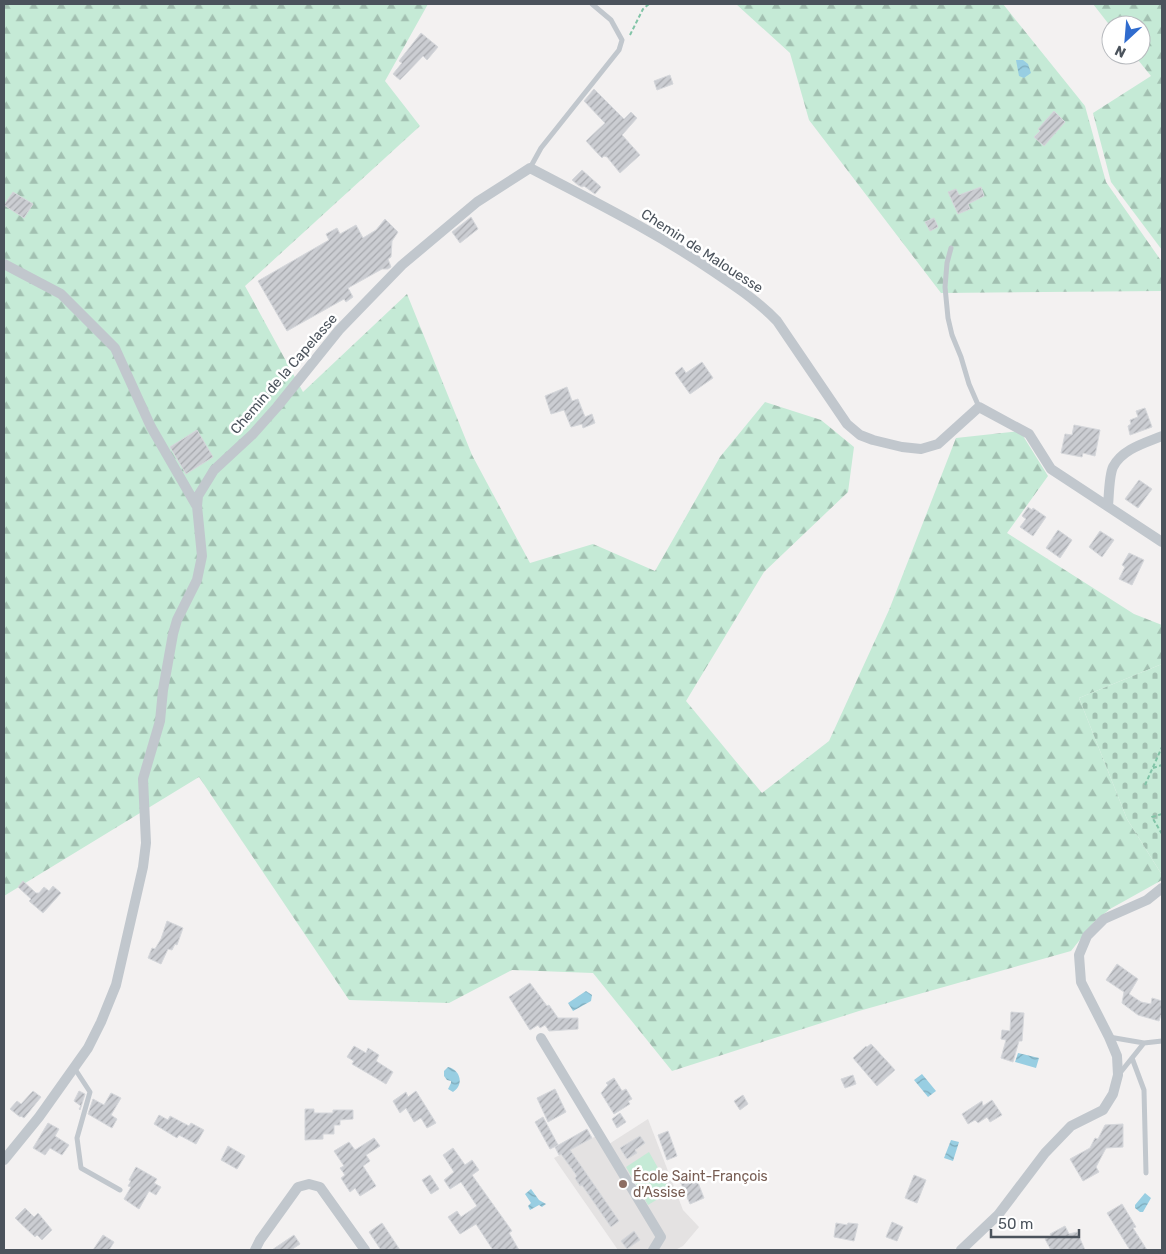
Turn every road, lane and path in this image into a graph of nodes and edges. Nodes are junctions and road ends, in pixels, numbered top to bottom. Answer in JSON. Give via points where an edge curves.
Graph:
{"nodes":[{"id":1,"x":592,"y":4,"type":"edge"},
{"id":2,"x":649,"y":4,"type":"edge"},
{"id":3,"x":619,"y":50,"type":"junction"},
{"id":4,"x":530,"y":168,"type":"junction"},
{"id":5,"x":951,"y":248,"type":"dead end"},
{"id":6,"x":4,"y":264,"type":"edge"},
{"id":7,"x":979,"y":407,"type":"junction"},
{"id":8,"x":1162,"y":436,"type":"edge"},
{"id":9,"x":197,"y":506,"type":"junction"},
{"id":10,"x":1108,"y":506,"type":"junction"},
{"id":11,"x":1162,"y":542,"type":"edge"},
{"id":12,"x":1162,"y":747,"type":"edge"},
{"id":13,"x":1162,"y":765,"type":"edge"},
{"id":14,"x":1153,"y":768,"type":"junction"},
{"id":15,"x":1145,"y":785,"type":"dead end"},
{"id":16,"x":1162,"y":814,"type":"edge"},
{"id":17,"x":1162,"y":834,"type":"edge"},
{"id":18,"x":1162,"y":888,"type":"edge"},
{"id":19,"x":1109,"y":1037,"type":"junction"},
{"id":20,"x":541,"y":1038,"type":"dead end"},
{"id":21,"x":1162,"y":1041,"type":"edge"},
{"id":22,"x":1144,"y":1043,"type":"junction"},
{"id":23,"x":1132,"y":1058,"type":"junction"},
{"id":24,"x":75,"y":1069,"type":"junction"},
{"id":25,"x":1118,"y":1075,"type":"junction"},
{"id":26,"x":4,"y":1160,"type":"edge"},
{"id":27,"x":1146,"y":1173,"type":"dead end"},
{"id":28,"x":120,"y":1190,"type":"dead end"},
{"id":29,"x":255,"y":1250,"type":"edge"},
{"id":30,"x":365,"y":1250,"type":"edge"},
{"id":31,"x":653,"y":1250,"type":"edge"},
{"id":32,"x":961,"y":1250,"type":"edge"}],
"edges":[{"from":1,"to":3,"type":"lane","via":[[610,20],[622,40]]},
{"from":2,"to":3,"type":"path"},
{"from":3,"to":4,"type":"lane","via":[[541,148]]},
{"from":4,"to":7,"type":"street","name":"Chemin de Malouesse","via":[[630,220],[692,257],[765,308],[778,321],[847,424],[860,435],[921,449],[938,444]]},
{"from":4,"to":9,"type":"street","name":"Chemin de la Capelasse","via":[[477,202],[402,265],[339,330],[253,434],[214,470],[198,496]]},
{"from":5,"to":7,"type":"lane","via":[[946,263],[948,318]]},
{"from":6,"to":9,"type":"street","via":[[61,294],[115,348],[151,427]]},
{"from":7,"to":10,"type":"street","via":[[1029,434],[1051,469]]},
{"from":8,"to":10,"type":"street","via":[[1119,457],[1112,468]]},
{"from":9,"to":24,"type":"street","name":"Chemin de la Capelasse","via":[[202,556],[197,580],[173,634],[160,721],[143,779],[144,867],[116,985],[101,1022]]},
{"from":10,"to":11,"type":"street"},
{"from":12,"to":14,"type":"path"},
{"from":13,"to":14,"type":"path"},
{"from":14,"to":15,"type":"path"},
{"from":16,"to":17,"type":"path","via":[[1152,817]]},
{"from":18,"to":19,"type":"street","via":[[1147,900],[1104,919],[1088,936],[1079,955],[1080,982]]},
{"from":19,"to":22,"type":"lane"},
{"from":19,"to":25,"type":"street","via":[[1117,1056]]},
{"from":20,"to":31,"type":"street","via":[[661,1236]]},
{"from":21,"to":22,"type":"lane"},
{"from":22,"to":23,"type":"lane"},
{"from":23,"to":25,"type":"lane"},
{"from":23,"to":27,"type":"lane","via":[[1144,1090]]},
{"from":24,"to":26,"type":"street","name":"Chemin de la Capelasse"},
{"from":24,"to":28,"type":"lane","via":[[90,1092],[77,1138],[81,1168]]},
{"from":25,"to":32,"type":"street","via":[[1113,1094],[1103,1110],[1071,1126],[1045,1153],[998,1215]]},
{"from":29,"to":30,"type":"street","via":[[298,1187],[309,1184],[320,1187]]}]}
